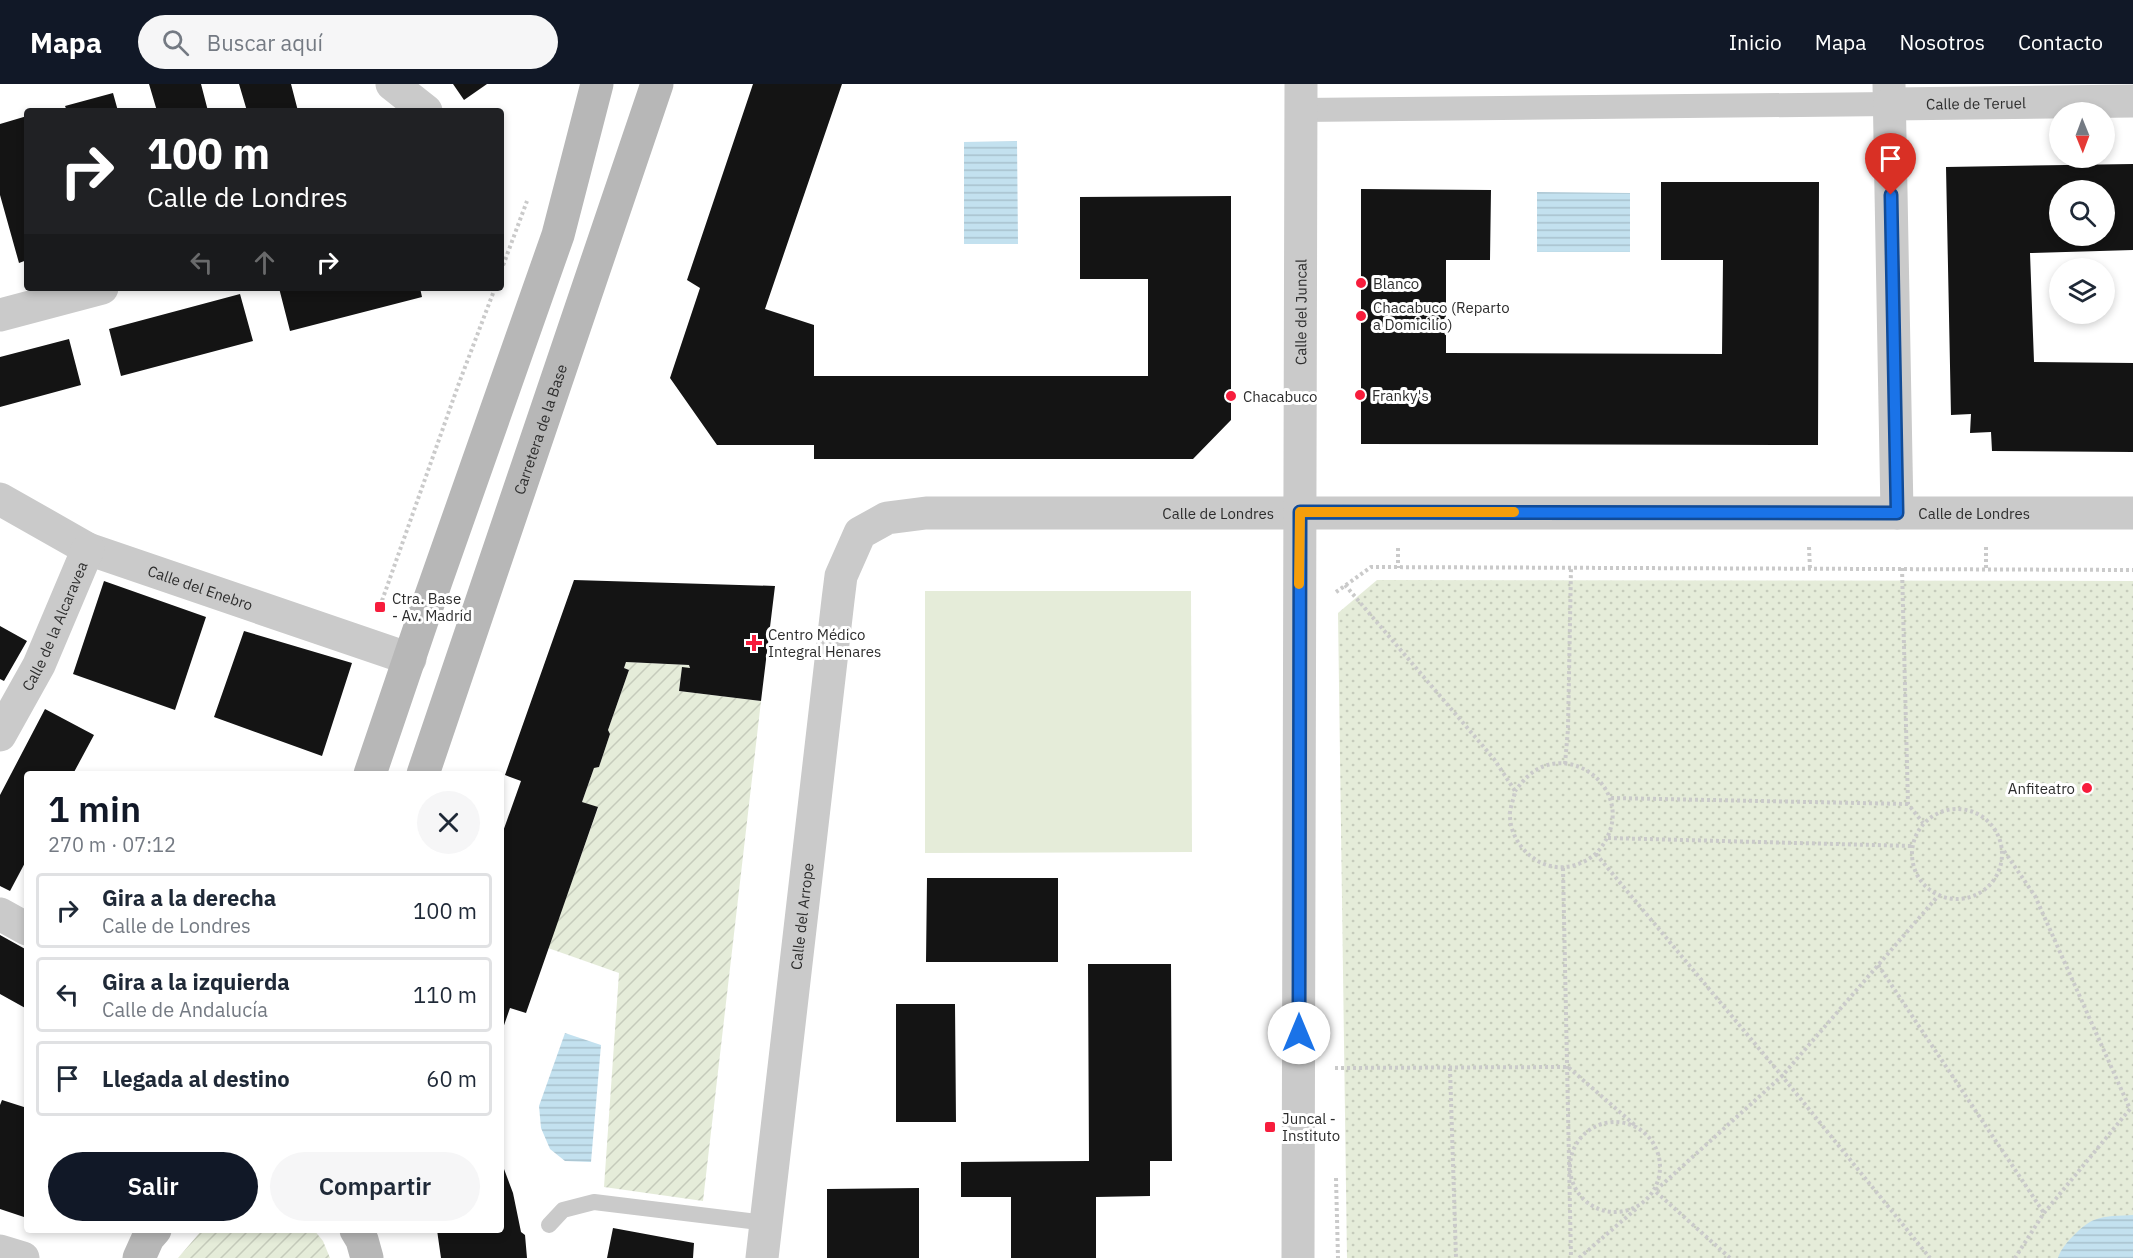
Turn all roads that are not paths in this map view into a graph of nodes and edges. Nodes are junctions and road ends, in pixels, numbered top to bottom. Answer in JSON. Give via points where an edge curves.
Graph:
{"nodes":[{"id":1,"x":392,"y":84,"type":"edge"},
{"id":2,"x":597,"y":84,"type":"edge"},
{"id":3,"x":657,"y":84,"type":"edge"},
{"id":4,"x":1889,"y":94,"type":"edge"},
{"id":5,"x":1301,"y":97,"type":"edge"},
{"id":6,"x":2133,"y":101,"type":"edge"},
{"id":7,"x":422,"y":108,"type":"edge"},
{"id":8,"x":91,"y":291,"type":"edge"},
{"id":9,"x":0,"y":315,"type":"edge"},
{"id":10,"x":0,"y":499,"type":"edge"},
{"id":11,"x":1300,"y":512,"type":"junction"},
{"id":12,"x":1897,"y":513,"type":"junction"},
{"id":13,"x":2133,"y":513,"type":"edge"},
{"id":14,"x":87,"y":549,"type":"junction"},
{"id":15,"x":841,"y":576,"type":"joint"},
{"id":16,"x":410,"y":659,"type":"junction"},
{"id":17,"x":0,"y":735,"type":"edge"},
{"id":18,"x":371,"y":771,"type":"edge"},
{"id":19,"x":424,"y":771,"type":"edge"},
{"id":20,"x":0,"y":914,"type":"edge"},
{"id":21,"x":24,"y":927,"type":"edge"},
{"id":22,"x":766,"y":1223,"type":"junction"},
{"id":23,"x":549,"y":1225,"type":"dead end"},
{"id":24,"x":152,"y":1233,"type":"edge"},
{"id":25,"x":358,"y":1233,"type":"edge"},
{"id":26,"x":0,"y":1251,"type":"edge"},
{"id":27,"x":23,"y":1258,"type":"edge"},
{"id":28,"x":139,"y":1258,"type":"edge"},
{"id":29,"x":366,"y":1258,"type":"edge"},
{"id":30,"x":762,"y":1258,"type":"edge"},
{"id":31,"x":1298,"y":1258,"type":"edge"}],
"edges":[{"from":1,"to":7,"type":"street"},
{"from":2,"to":16,"type":"main road","via":[[558,235]]},
{"from":3,"to":19,"type":"main road","name":"Carretera de la Base"},
{"from":4,"to":5,"type":"street"},
{"from":4,"to":6,"type":"street","name":"Calle de Teruel"},
{"from":4,"to":12,"type":"street"},
{"from":5,"to":11,"type":"street","name":"Calle del Juncal"},
{"from":8,"to":9,"type":"street"},
{"from":10,"to":14,"type":"street","name":"Calle del Enebro"},
{"from":11,"to":12,"type":"street","name":"Calle de Londres"},
{"from":11,"to":15,"type":"street","name":"Calle de Londres","via":[[907,515],[887,518],[860,533]]},
{"from":11,"to":31,"type":"street","name":"Calle del Juncal"},
{"from":12,"to":13,"type":"street","name":"Calle de Londres"},
{"from":14,"to":16,"type":"street","name":"Calle del Enebro"},
{"from":14,"to":17,"type":"street","name":"Calle de la Alcaravea","via":[[39,665]]},
{"from":15,"to":22,"type":"street","name":"Calle del Arrope"},
{"from":16,"to":18,"type":"main road"},
{"from":20,"to":21,"type":"street"},
{"from":22,"to":23,"type":"lane","via":[[594,1202],[563,1210]]},
{"from":22,"to":30,"type":"street","name":"Calle del Arrope"},
{"from":24,"to":28,"type":"main road"},
{"from":25,"to":29,"type":"main road"},
{"from":26,"to":27,"type":"street"}]}
